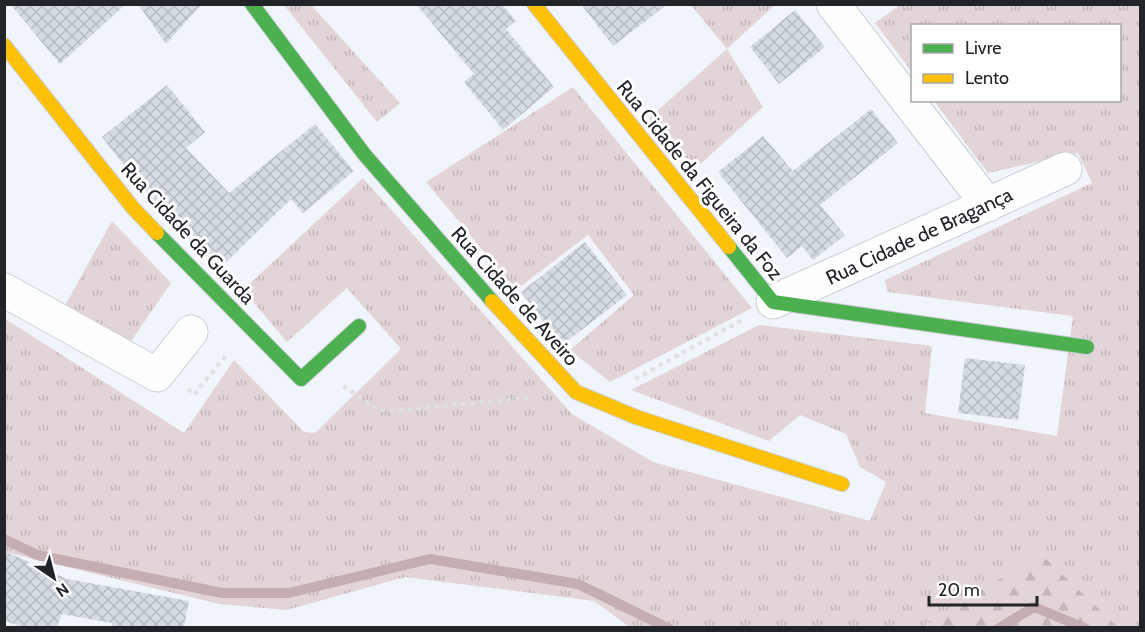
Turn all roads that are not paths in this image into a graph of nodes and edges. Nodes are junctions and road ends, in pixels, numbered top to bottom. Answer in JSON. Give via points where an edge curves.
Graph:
{"nodes":[{"id":1,"x":252,"y":4,"type":"edge"},
{"id":2,"x":534,"y":4,"type":"edge"},
{"id":3,"x":833,"y":4,"type":"edge"},
{"id":4,"x":4,"y":45,"type":"edge"},
{"id":5,"x":1065,"y":169,"type":"dead end"},
{"id":6,"x":988,"y":205,"type":"junction"},
{"id":7,"x":4,"y":290,"type":"edge"},
{"id":8,"x":773,"y":302,"type":"junction"},
{"id":9,"x":359,"y":326,"type":"dead end"},
{"id":10,"x":191,"y":332,"type":"dead end"},
{"id":11,"x":1087,"y":347,"type":"dead end"},
{"id":12,"x":842,"y":484,"type":"dead end"}],
"edges":[{"from":1,"to":12,"type":"street","name":"Rua Cidade de Aveiro","via":[[364,154],[576,392],[636,417]]},
{"from":2,"to":8,"type":"street","name":"Rua Cidade da Figueira da Foz"},
{"from":3,"to":6,"type":"street"},
{"from":4,"to":9,"type":"street","name":"Rua Cidade da Guarda","via":[[133,208],[301,379]]},
{"from":5,"to":6,"type":"street","name":"Rua Cidade de Bragança"},
{"from":6,"to":8,"type":"street","name":"Rua Cidade de Bragança"},
{"from":7,"to":10,"type":"street","via":[[156,375]]},
{"from":8,"to":11,"type":"street","name":"Rua Cidade da Figueira da Foz"}]}
